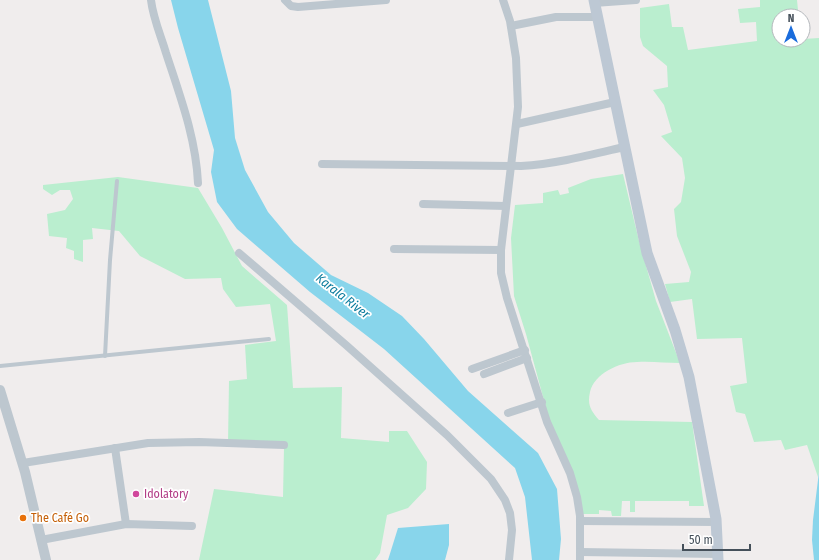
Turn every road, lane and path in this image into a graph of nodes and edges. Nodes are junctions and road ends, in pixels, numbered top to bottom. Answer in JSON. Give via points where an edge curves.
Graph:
{"nodes":[{"id":1,"x":151,"y":0,"type":"edge"},
{"id":2,"x":285,"y":0,"type":"edge"},
{"id":3,"x":386,"y":0,"type":"edge"},
{"id":4,"x":503,"y":0,"type":"edge"},
{"id":5,"x":636,"y":0,"type":"edge"},
{"id":6,"x":594,"y":1,"type":"edge"},
{"id":7,"x":597,"y":18,"type":"junction"},
{"id":8,"x":511,"y":26,"type":"junction"},
{"id":9,"x":615,"y":102,"type":"junction"},
{"id":10,"x":517,"y":124,"type":"junction"},
{"id":11,"x":624,"y":147,"type":"junction"},
{"id":12,"x":322,"y":164,"type":"dead end"},
{"id":13,"x":511,"y":166,"type":"junction"},
{"id":14,"x":117,"y":181,"type":"dead end"},
{"id":15,"x":198,"y":183,"type":"dead end"},
{"id":16,"x":423,"y":204,"type":"dead end"},
{"id":17,"x":506,"y":206,"type":"junction"},
{"id":18,"x":394,"y":250,"type":"dead end"},
{"id":19,"x":501,"y":250,"type":"junction"},
{"id":20,"x":239,"y":253,"type":"dead end"},
{"id":21,"x":269,"y":339,"type":"dead end"},
{"id":22,"x":526,"y":354,"type":"junction"},
{"id":23,"x":105,"y":356,"type":"junction"},
{"id":24,"x":0,"y":366,"type":"edge"},
{"id":25,"x":472,"y":369,"type":"dead end"},
{"id":26,"x":484,"y":374,"type":"dead end"},
{"id":27,"x":0,"y":390,"type":"edge"},
{"id":28,"x":542,"y":402,"type":"junction"},
{"id":29,"x":508,"y":413,"type":"dead end"},
{"id":30,"x":284,"y":445,"type":"dead end"},
{"id":31,"x":115,"y":448,"type":"junction"},
{"id":32,"x":23,"y":463,"type":"junction"},
{"id":33,"x":580,"y":521,"type":"junction"},
{"id":34,"x":716,"y":522,"type":"junction"},
{"id":35,"x":126,"y":524,"type":"junction"},
{"id":36,"x":192,"y":526,"type":"dead end"},
{"id":37,"x":41,"y":540,"type":"junction"},
{"id":38,"x":580,"y":556,"type":"edge"},
{"id":39,"x":718,"y":557,"type":"edge"},
{"id":40,"x":46,"y":560,"type":"edge"},
{"id":41,"x":509,"y":560,"type":"edge"}],
"edges":[{"from":1,"to":15,"type":"street","via":[[188,117],[195,149]]},
{"from":2,"to":3,"type":"street","via":[[291,6],[298,7]]},
{"from":4,"to":8,"type":"street"},
{"from":5,"to":6,"type":"street"},
{"from":6,"to":7,"type":"main road"},
{"from":7,"to":8,"type":"street","via":[[556,17]]},
{"from":7,"to":9,"type":"main road"},
{"from":8,"to":10,"type":"street","via":[[516,58]]},
{"from":9,"to":10,"type":"street"},
{"from":9,"to":11,"type":"main road"},
{"from":10,"to":13,"type":"street"},
{"from":11,"to":13,"type":"street","via":[[538,165]]},
{"from":11,"to":34,"type":"main road","via":[[647,253],[689,377]]},
{"from":12,"to":13,"type":"street"},
{"from":13,"to":17,"type":"street"},
{"from":14,"to":23,"type":"lane"},
{"from":16,"to":17,"type":"street"},
{"from":17,"to":19,"type":"street"},
{"from":18,"to":19,"type":"street"},
{"from":19,"to":22,"type":"street","via":[[503,284]]},
{"from":20,"to":41,"type":"street","via":[[346,345],[491,479],[510,513],[512,530]]},
{"from":21,"to":23,"type":"lane"},
{"from":22,"to":25,"type":"street"},
{"from":22,"to":26,"type":"street"},
{"from":22,"to":28,"type":"street"},
{"from":23,"to":24,"type":"lane"},
{"from":27,"to":32,"type":"street"},
{"from":28,"to":29,"type":"street"},
{"from":28,"to":33,"type":"street","via":[[547,422],[570,472]]},
{"from":30,"to":31,"type":"street","via":[[178,442]]},
{"from":31,"to":32,"type":"street"},
{"from":31,"to":35,"type":"street"},
{"from":32,"to":37,"type":"street"},
{"from":33,"to":34,"type":"street"},
{"from":33,"to":38,"type":"street"},
{"from":34,"to":39,"type":"main road"},
{"from":35,"to":36,"type":"street"},
{"from":35,"to":37,"type":"street"},
{"from":37,"to":40,"type":"street"},
{"from":38,"to":39,"type":"street"}]}
